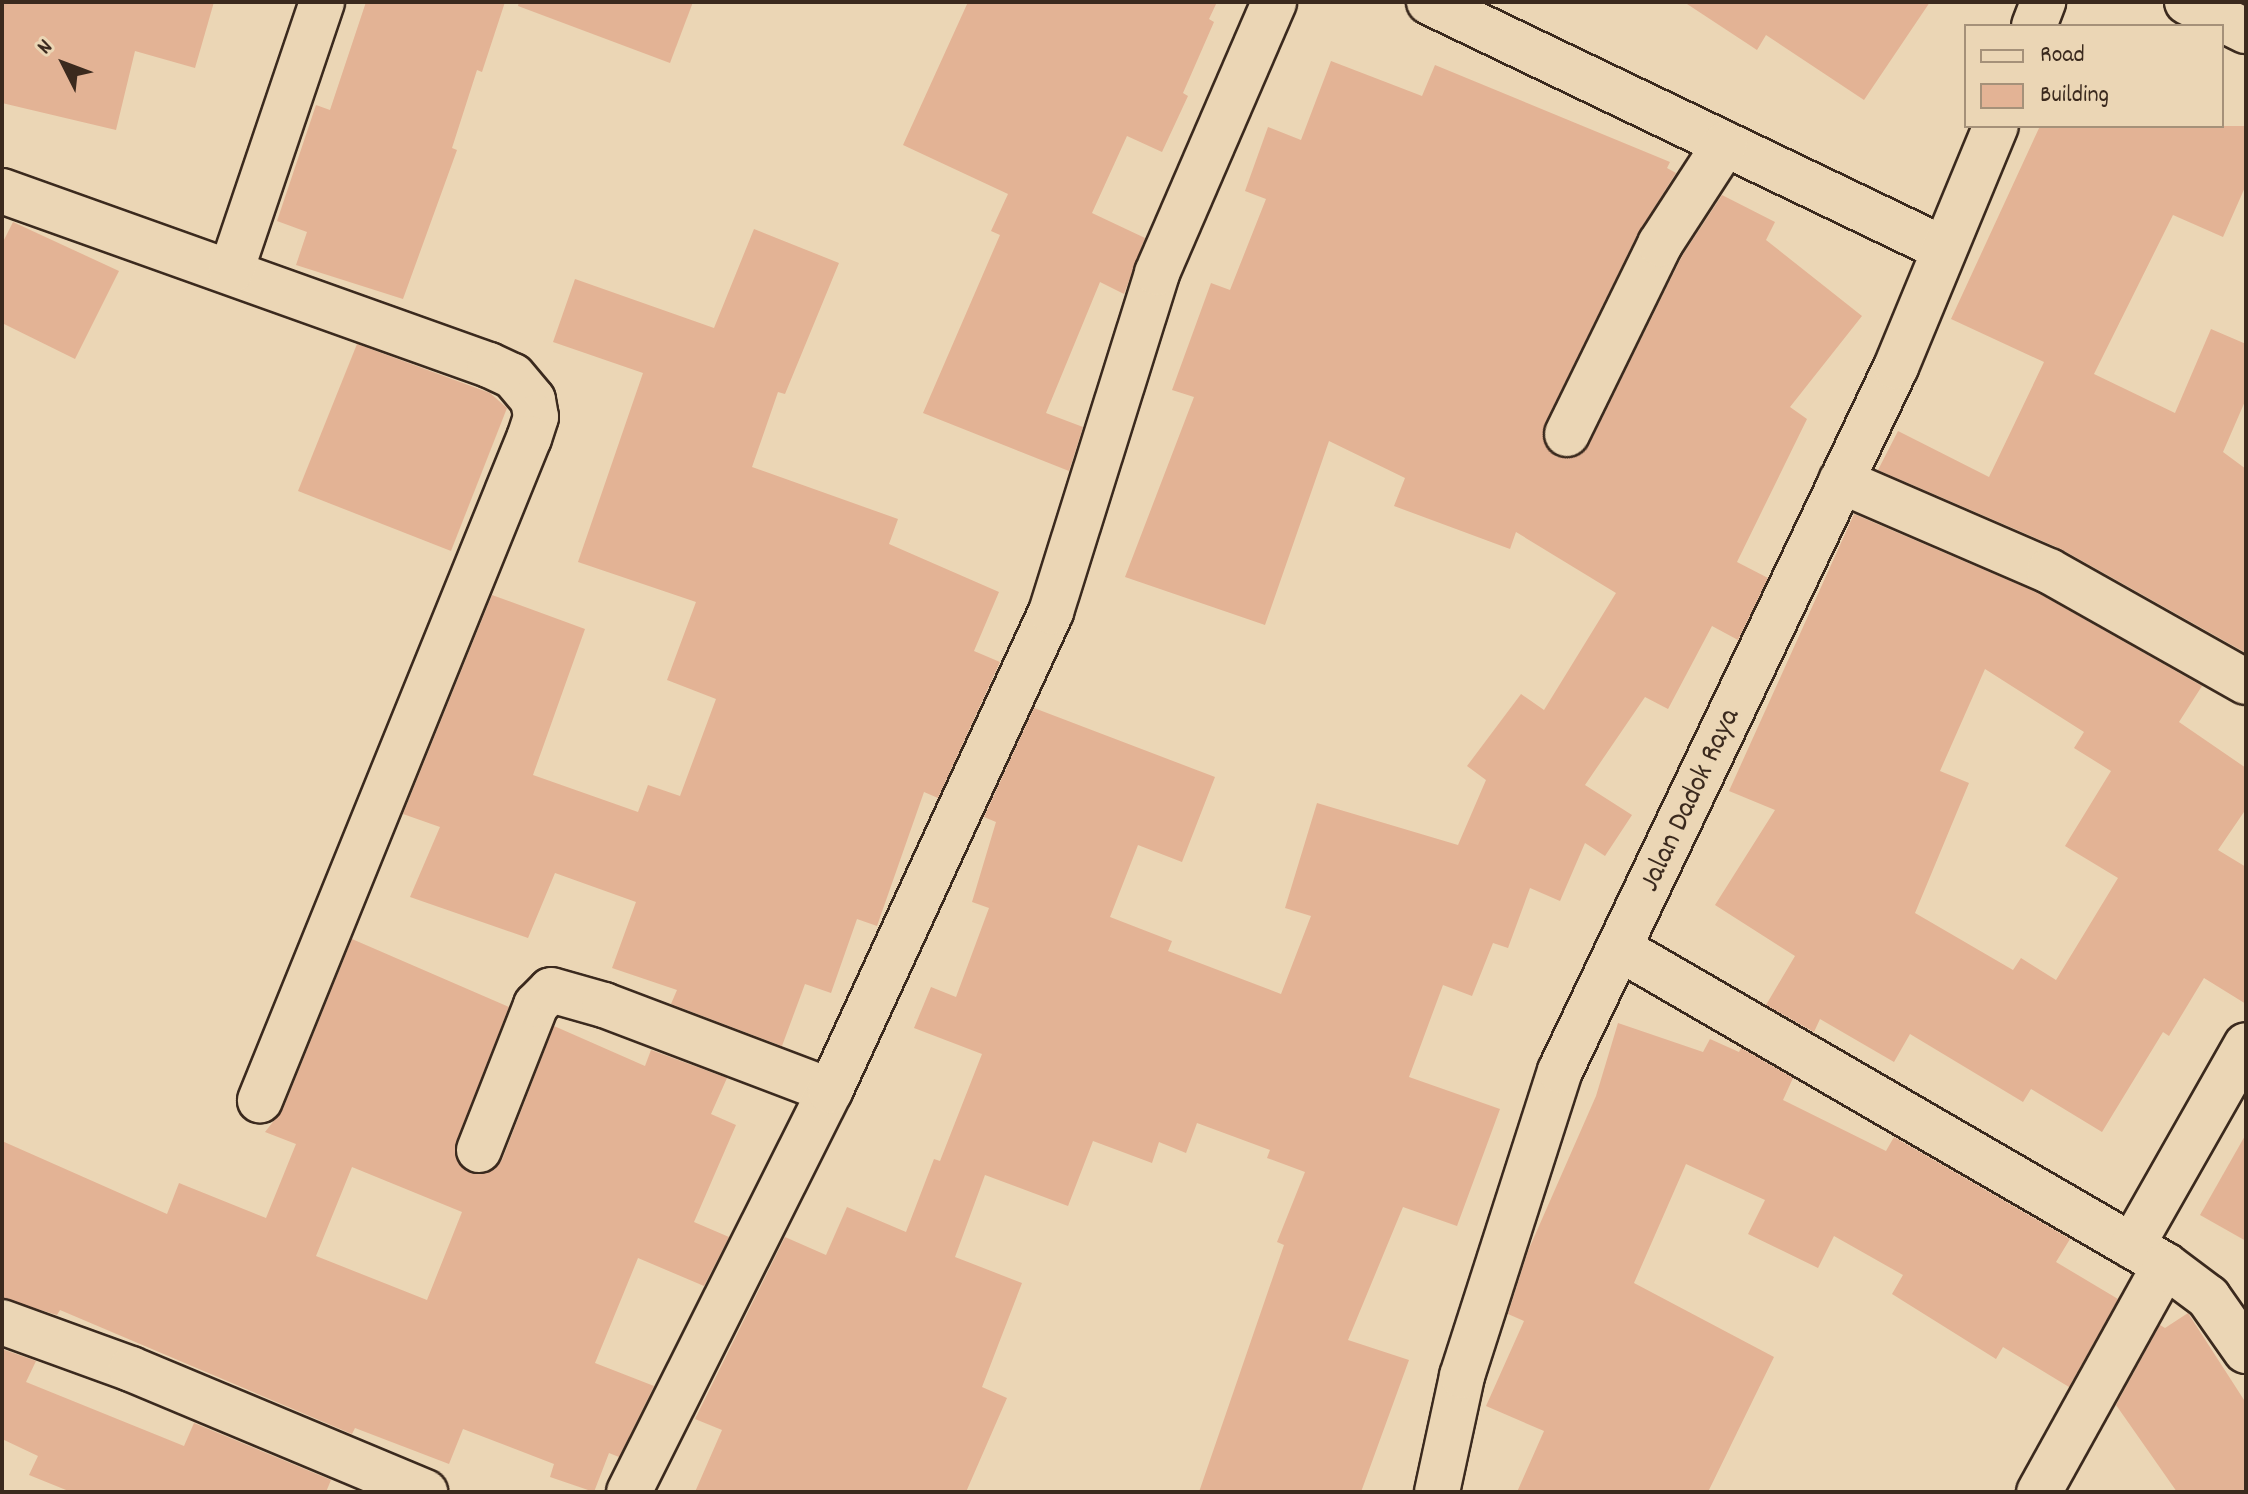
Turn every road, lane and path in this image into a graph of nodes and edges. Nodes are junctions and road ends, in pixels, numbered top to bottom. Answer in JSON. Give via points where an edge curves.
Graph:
{"nodes":[{"id":1,"x":322,"y":2,"type":"edge"},
{"id":2,"x":1274,"y":2,"type":"edge"},
{"id":3,"x":1429,"y":2,"type":"edge"},
{"id":4,"x":2043,"y":2,"type":"edge"},
{"id":5,"x":2187,"y":2,"type":"edge"},
{"id":6,"x":2035,"y":24,"type":"edge"},
{"id":7,"x":2246,"y":31,"type":"edge"},
{"id":8,"x":1995,"y":128,"type":"edge"},
{"id":9,"x":1725,"y":144,"type":"junction"},
{"id":10,"x":2,"y":191,"type":"edge"},
{"id":11,"x":1944,"y":249,"type":"junction"},
{"id":12,"x":231,"y":271,"type":"junction"},
{"id":13,"x":1567,"y":434,"type":"dead end"},
{"id":14,"x":1841,"y":481,"type":"junction"},
{"id":15,"x":2246,"y":682,"type":"edge"},
{"id":16,"x":1622,"y":950,"type":"junction"},
{"id":17,"x":2246,"y":1045,"type":"edge"},
{"id":18,"x":830,"y":1091,"type":"junction"},
{"id":19,"x":260,"y":1100,"type":"dead end"},
{"id":20,"x":479,"y":1150,"type":"dead end"},
{"id":21,"x":2149,"y":1256,"type":"junction"},
{"id":22,"x":2,"y":1322,"type":"edge"},
{"id":23,"x":2246,"y":1351,"type":"edge"},
{"id":24,"x":425,"y":1492,"type":"edge"},
{"id":25,"x":629,"y":1492,"type":"edge"},
{"id":26,"x":1437,"y":1492,"type":"edge"},
{"id":27,"x":2039,"y":1492,"type":"edge"}],
"edges":[{"from":1,"to":12,"type":"street"},
{"from":2,"to":18,"type":"street","via":[[1157,273],[1051,612]]},
{"from":3,"to":9,"type":"street"},
{"from":4,"to":6,"type":"street"},
{"from":5,"to":7,"type":"street"},
{"from":8,"to":11,"type":"street","name":"Jalan Dadok Raya"},
{"from":9,"to":11,"type":"street"},
{"from":9,"to":13,"type":"street","via":[[1660,244]]},
{"from":10,"to":12,"type":"street"},
{"from":11,"to":14,"type":"street","name":"Jalan Dadok Raya","via":[[1896,367]]},
{"from":12,"to":19,"type":"street","via":[[513,376],[533,400],[536,417]]},
{"from":14,"to":15,"type":"street","via":[[2049,571]]},
{"from":14,"to":16,"type":"street","name":"Jalan Dadok Raya"},
{"from":16,"to":21,"type":"street"},
{"from":16,"to":26,"type":"street","name":"Jalan Dadok Raya","via":[[1577,1030],[1515,1197],[1462,1376]]},
{"from":17,"to":21,"type":"street"},
{"from":18,"to":20,"type":"street","via":[[551,990],[536,1005]]},
{"from":18,"to":25,"type":"street"},
{"from":21,"to":23,"type":"street","via":[[2208,1297]]},
{"from":21,"to":27,"type":"street"},
{"from":22,"to":24,"type":"street","via":[[131,1369]]}]}
